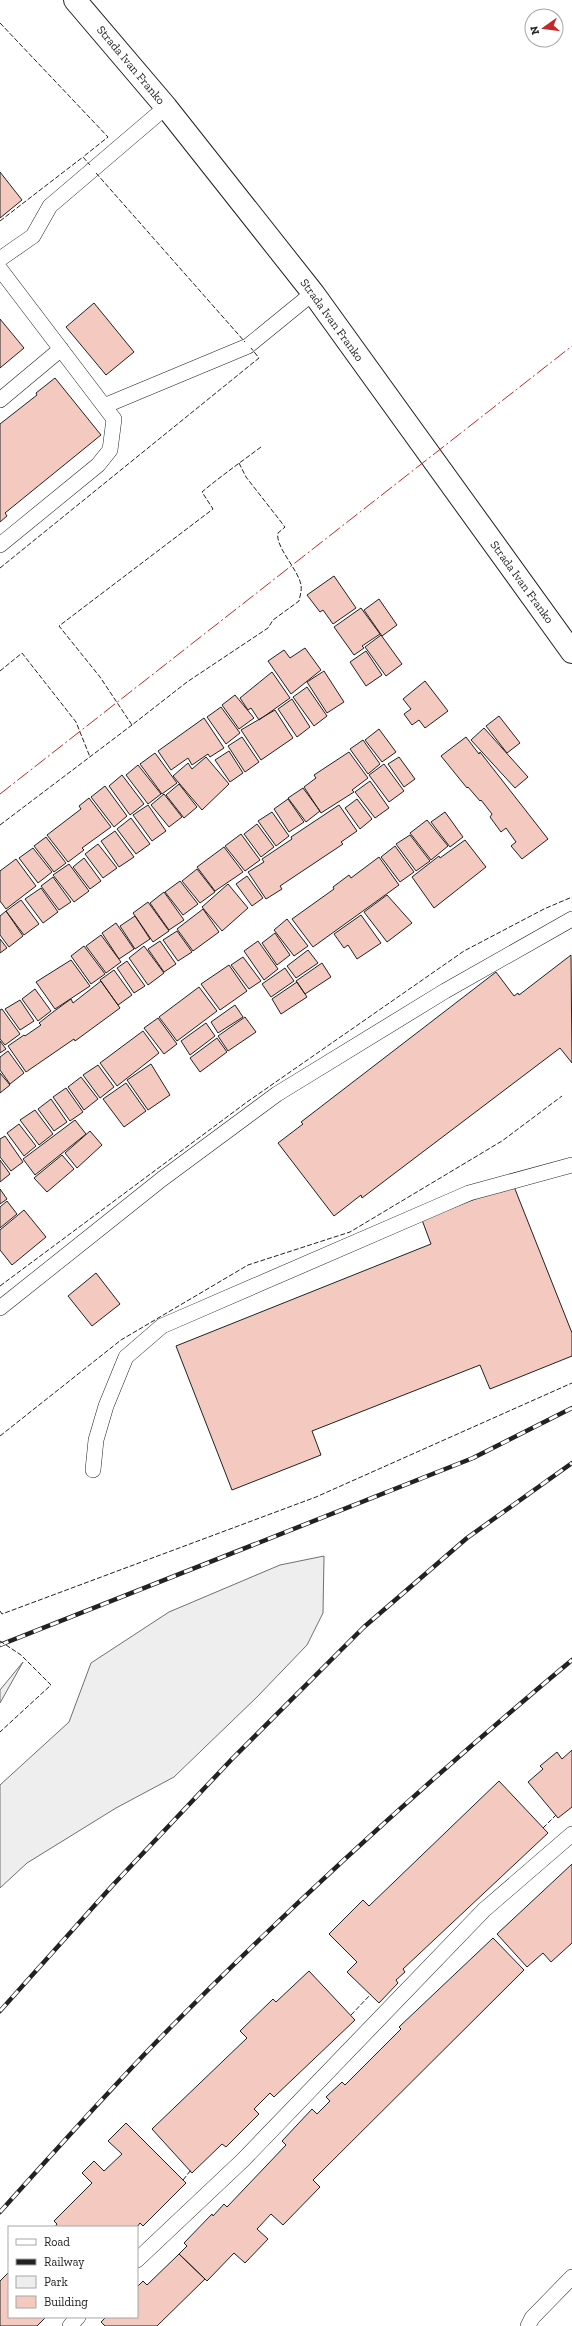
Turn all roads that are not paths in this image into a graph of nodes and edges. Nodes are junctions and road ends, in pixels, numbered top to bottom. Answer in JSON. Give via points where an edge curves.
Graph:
{"nodes":[{"id":1,"x":75,"y":0,"type":"edge"},
{"id":2,"x":166,"y":107,"type":"junction"},
{"id":3,"x":0,"y":259,"type":"edge"},
{"id":4,"x":0,"y":269,"type":"edge"},
{"id":5,"x":313,"y":293,"type":"junction"},
{"id":6,"x":61,"y":349,"type":"junction"},
{"id":7,"x":0,"y":400,"type":"edge"},
{"id":8,"x":104,"y":406,"type":"junction"},
{"id":9,"x":0,"y":545,"type":"edge"},
{"id":10,"x":572,"y":652,"type":"edge"},
{"id":11,"x":572,"y":919,"type":"edge"},
{"id":12,"x":572,"y":1165,"type":"edge"},
{"id":13,"x":0,"y":1308,"type":"edge"},
{"id":14,"x":94,"y":1470,"type":"dead end"},
{"id":15,"x":572,"y":1834,"type":"edge"},
{"id":16,"x":138,"y":2259,"type":"edge"},
{"id":17,"x":572,"y":2277,"type":"edge"},
{"id":18,"x":77,"y":2318,"type":"edge"},
{"id":19,"x":70,"y":2326,"type":"edge"},
{"id":20,"x":528,"y":2326,"type":"edge"}],
"edges":[{"from":1,"to":2,"type":"main road","name":"Strada Ivan Franko"},
{"from":2,"to":3,"type":"lane","via":[[50,206],[33,236]]},
{"from":2,"to":5,"type":"main road","name":"Strada Ivan Franko"},
{"from":4,"to":6,"type":"lane"},
{"from":5,"to":8,"type":"lane","via":[[248,346]]},
{"from":5,"to":10,"type":"main road","name":"Strada Ivan Franko"},
{"from":6,"to":7,"type":"lane"},
{"from":6,"to":8,"type":"lane"},
{"from":8,"to":9,"type":"lane","via":[[114,419],[110,450],[98,465]]},
{"from":11,"to":13,"type":"lane","via":[[445,991],[278,1094],[162,1179]]},
{"from":12,"to":14,"type":"lane","via":[[469,1193],[162,1326],[126,1357],[106,1406],[96,1440]]},
{"from":15,"to":16,"type":"lane","via":[[484,1910],[243,2160]]},
{"from":17,"to":20,"type":"lane","via":[[532,2318]]},
{"from":18,"to":19,"type":"lane"}]}
